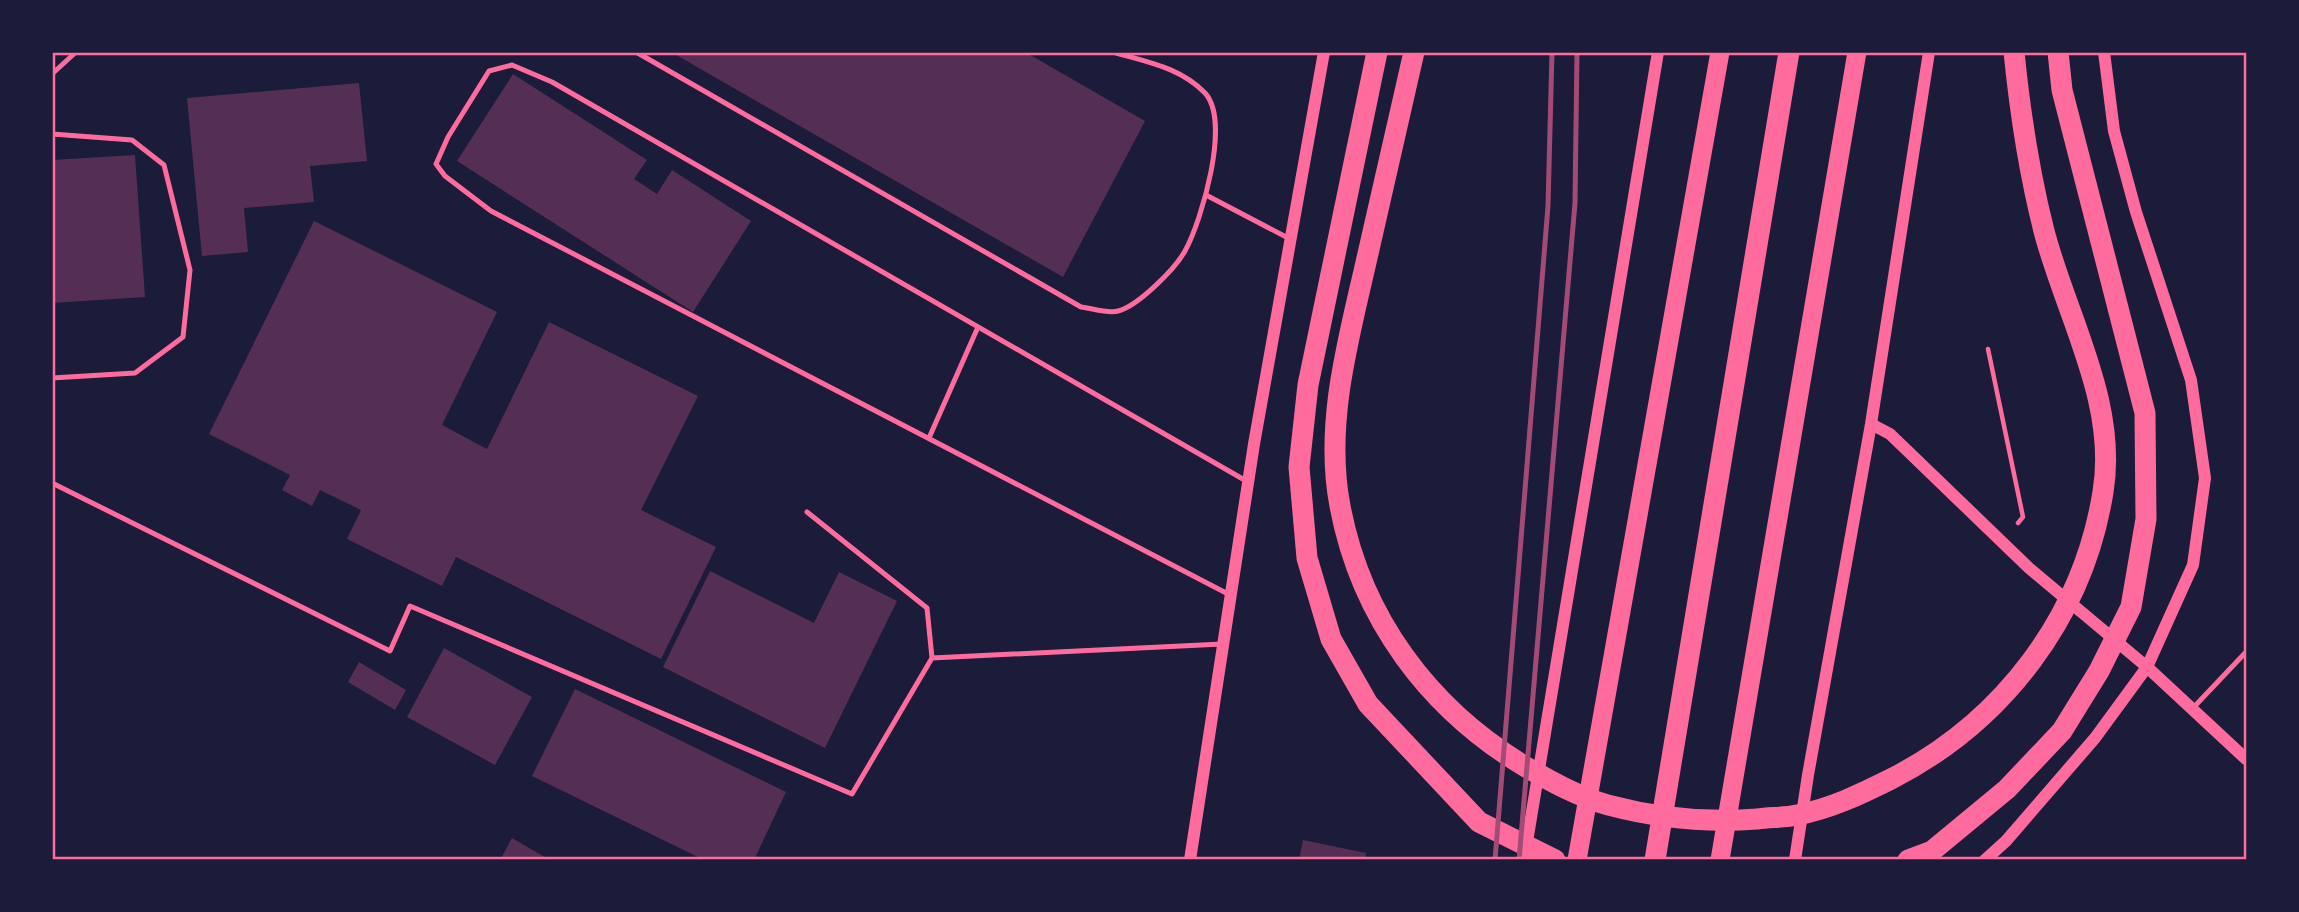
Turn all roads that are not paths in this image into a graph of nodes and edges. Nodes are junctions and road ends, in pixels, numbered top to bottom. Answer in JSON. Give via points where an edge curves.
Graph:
{"nodes":[{"id":1,"x":75,"y":52,"type":"edge"},
{"id":2,"x":636,"y":52,"type":"edge"},
{"id":3,"x":1113,"y":52,"type":"edge"},
{"id":4,"x":1324,"y":52,"type":"edge"},
{"id":5,"x":1377,"y":52,"type":"edge"},
{"id":6,"x":1414,"y":52,"type":"edge"},
{"id":7,"x":1658,"y":52,"type":"edge"},
{"id":8,"x":1720,"y":52,"type":"edge"},
{"id":9,"x":1789,"y":52,"type":"edge"},
{"id":10,"x":1857,"y":52,"type":"edge"},
{"id":11,"x":1929,"y":52,"type":"edge"},
{"id":12,"x":2014,"y":52,"type":"edge"},
{"id":13,"x":2059,"y":52,"type":"edge"},
{"id":14,"x":2104,"y":52,"type":"edge"},
{"id":15,"x":52,"y":74,"type":"edge"},
{"id":16,"x":52,"y":134,"type":"edge"},
{"id":17,"x":1206,"y":195,"type":"junction"},
{"id":18,"x":1290,"y":239,"type":"junction"},
{"id":19,"x":978,"y":327,"type":"junction"},
{"id":20,"x":52,"y":378,"type":"edge"},
{"id":21,"x":1871,"y":424,"type":"junction"},
{"id":22,"x":929,"y":438,"type":"junction"},
{"id":23,"x":1248,"y":482,"type":"junction"},
{"id":24,"x":52,"y":484,"type":"edge"},
{"id":25,"x":807,"y":512,"type":"dead end"},
{"id":26,"x":1230,"y":595,"type":"junction"},
{"id":27,"x":1223,"y":644,"type":"junction"},
{"id":28,"x":2246,"y":652,"type":"edge"},
{"id":29,"x":932,"y":658,"type":"junction"},
{"id":30,"x":2147,"y":667,"type":"junction"},
{"id":31,"x":2192,"y":710,"type":"junction"},
{"id":32,"x":2246,"y":760,"type":"edge"},
{"id":33,"x":1190,"y":859,"type":"edge"},
{"id":34,"x":1524,"y":859,"type":"edge"},
{"id":35,"x":1555,"y":859,"type":"edge"},
{"id":36,"x":1577,"y":859,"type":"edge"},
{"id":37,"x":1655,"y":859,"type":"edge"},
{"id":38,"x":1720,"y":859,"type":"edge"},
{"id":39,"x":1795,"y":859,"type":"edge"},
{"id":40,"x":1908,"y":859,"type":"edge"},
{"id":41,"x":1986,"y":859,"type":"edge"}],
"edges":[{"from":1,"to":15,"type":"lane"},
{"from":2,"to":17,"type":"lane","via":[[1081,307],[1117,312],[1140,299],[1184,253]]},
{"from":3,"to":17,"type":"lane","via":[[1175,70],[1206,94],[1216,120]]},
{"from":4,"to":18,"type":"street"},
{"from":5,"to":35,"type":"highway","via":[[1308,385],[1300,467],[1307,558],[1331,639],[1368,704],[1479,822]]},
{"from":6,"to":12,"type":"highway","via":[[1349,336],[1337,410],[1335,461],[1350,548],[1369,601],[1419,677],[1486,742],[1556,785],[1604,804],[1681,820],[1797,815],[1853,798],[1912,768],[1970,729],[2004,695],[2042,648],[2072,594],[2092,545],[2103,498],[2106,440],[2095,381],[2044,231],[2020,112]]},
{"from":7,"to":34,"type":"street"},
{"from":8,"to":36,"type":"highway"},
{"from":9,"to":37,"type":"highway"},
{"from":10,"to":38,"type":"highway"},
{"from":11,"to":21,"type":"street"},
{"from":13,"to":40,"type":"highway","via":[[2062,90],[2145,413],[2146,519],[2131,607],[2062,731],[2007,789],[1931,851]]},
{"from":14,"to":30,"type":"street","via":[[2113,131],[2191,380],[2206,478],[2193,565]]},
{"from":16,"to":20,"type":"lane","via":[[132,140],[164,165],[190,270],[183,337],[135,373]]},
{"from":17,"to":18,"type":"lane"},
{"from":18,"to":23,"type":"street"},
{"from":19,"to":22,"type":"lane"},
{"from":19,"to":22,"type":"lane","via":[[564,89],[512,65],[489,71],[436,164],[491,211]]},
{"from":19,"to":23,"type":"lane"},
{"from":21,"to":30,"type":"street","via":[[1890,434],[2029,568]]},
{"from":21,"to":39,"type":"street"},
{"from":22,"to":26,"type":"lane"},
{"from":23,"to":26,"type":"street"},
{"from":24,"to":29,"type":"lane","via":[[390,651],[410,606],[852,794]]},
{"from":25,"to":29,"type":"lane","via":[[927,608]]},
{"from":26,"to":27,"type":"street"},
{"from":27,"to":29,"type":"lane"},
{"from":27,"to":33,"type":"street"},
{"from":28,"to":31,"type":"lane"},
{"from":30,"to":31,"type":"street"},
{"from":30,"to":41,"type":"street","via":[[2095,738]]},
{"from":31,"to":32,"type":"street"}]}
